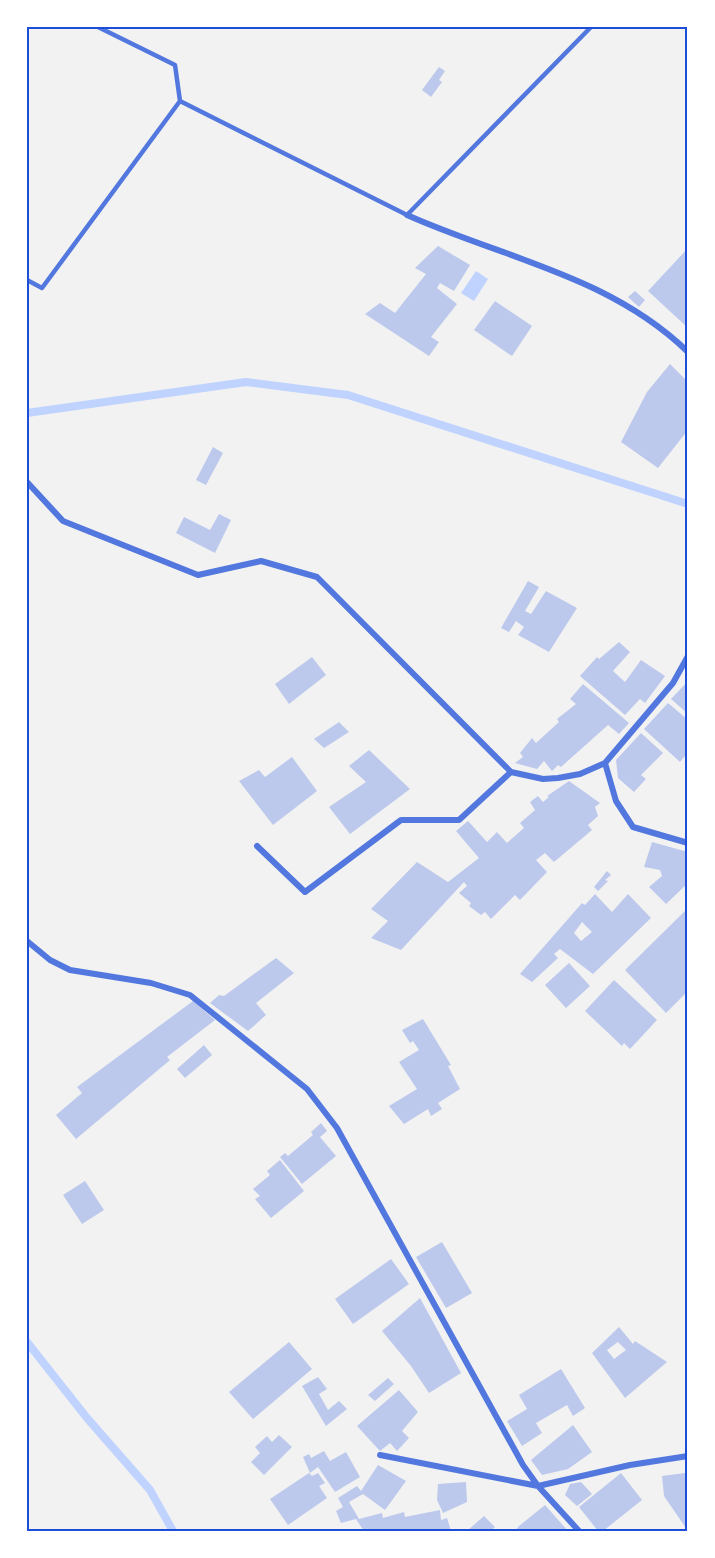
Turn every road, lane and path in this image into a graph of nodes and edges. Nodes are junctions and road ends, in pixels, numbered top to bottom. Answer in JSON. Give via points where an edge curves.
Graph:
{"nodes":[{"id":1,"x":98,"y":27,"type":"edge"},
{"id":2,"x":591,"y":27,"type":"edge"},
{"id":3,"x":180,"y":101,"type":"junction"},
{"id":4,"x":406,"y":215,"type":"junction"},
{"id":5,"x":27,"y":280,"type":"edge"},
{"id":6,"x":688,"y":352,"type":"edge"},
{"id":7,"x":27,"y":482,"type":"edge"},
{"id":8,"x":688,"y":656,"type":"edge"},
{"id":9,"x":605,"y":763,"type":"junction"},
{"id":10,"x":511,"y":772,"type":"junction"},
{"id":11,"x":688,"y":843,"type":"edge"},
{"id":12,"x":257,"y":846,"type":"dead end"},
{"id":13,"x":27,"y":941,"type":"edge"},
{"id":14,"x":380,"y":1455,"type":"dead end"},
{"id":15,"x":688,"y":1456,"type":"edge"},
{"id":16,"x":538,"y":1486,"type":"junction"},
{"id":17,"x":579,"y":1531,"type":"edge"}],
"edges":[{"from":1,"to":3,"type":"lane","via":[[175,65]]},
{"from":2,"to":4,"type":"lane"},
{"from":3,"to":4,"type":"lane"},
{"from":3,"to":5,"type":"lane","via":[[42,288]]},
{"from":4,"to":6,"type":"street","via":[[586,283],[664,328]]},
{"from":7,"to":10,"type":"street","via":[[63,521],[198,574],[261,561],[317,577]]},
{"from":8,"to":9,"type":"street","via":[[673,683]]},
{"from":9,"to":10,"type":"street","via":[[558,778]]},
{"from":9,"to":11,"type":"street","via":[[616,801],[633,828]]},
{"from":10,"to":12,"type":"street","via":[[459,820],[401,820],[305,892]]},
{"from":13,"to":16,"type":"street","via":[[70,970],[152,983],[190,995],[307,1089],[337,1128]]},
{"from":14,"to":16,"type":"street"},
{"from":15,"to":16,"type":"street"},
{"from":16,"to":17,"type":"street"}]}
